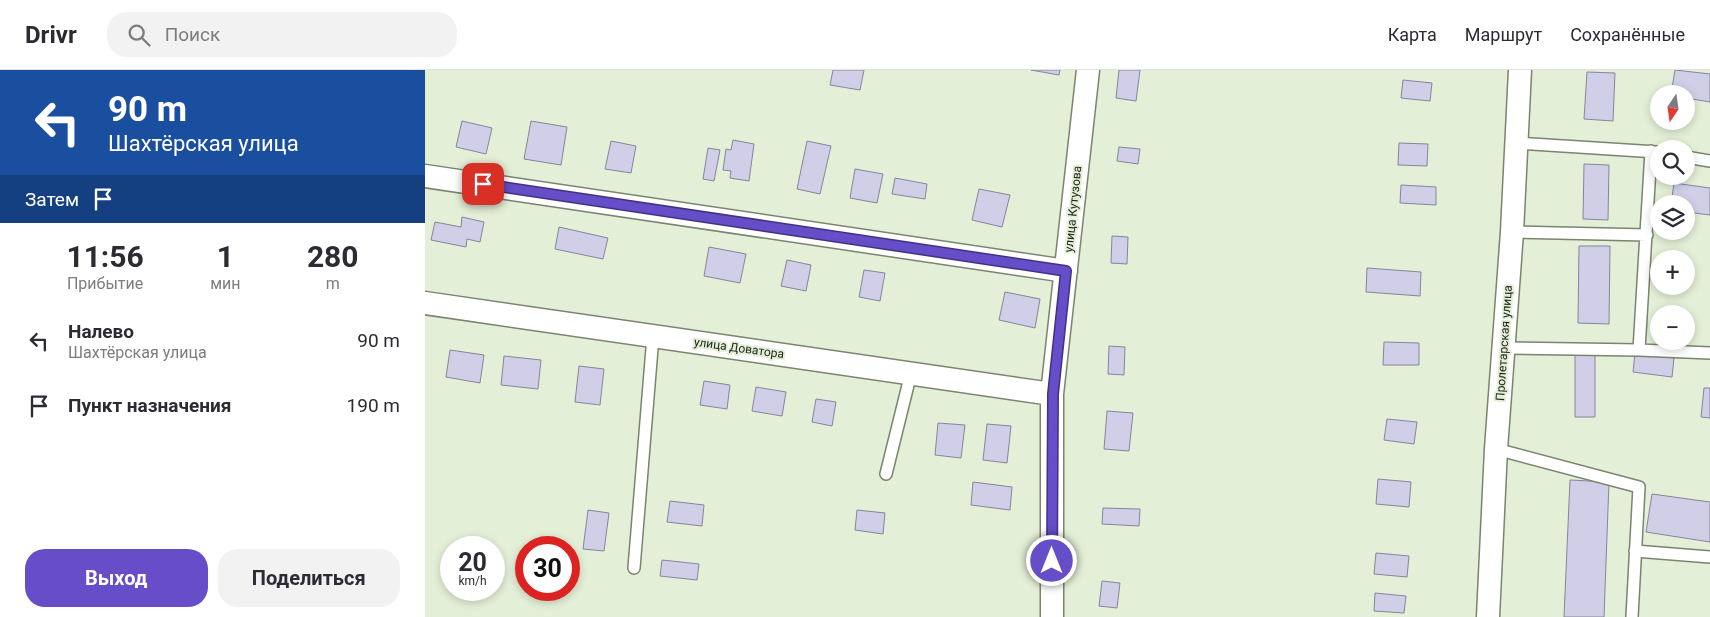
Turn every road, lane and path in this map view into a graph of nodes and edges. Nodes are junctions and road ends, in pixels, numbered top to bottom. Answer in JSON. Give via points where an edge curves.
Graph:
{"nodes":[{"id":1,"x":1088,"y":70,"type":"edge"},
{"id":2,"x":1520,"y":70,"type":"edge"},
{"id":3,"x":1517,"y":143,"type":"junction"},
{"id":4,"x":1650,"y":152,"type":"edge"},
{"id":5,"x":1695,"y":158,"type":"edge"},
{"id":6,"x":1710,"y":161,"type":"edge"},
{"id":7,"x":425,"y":176,"type":"edge"},
{"id":8,"x":1652,"y":185,"type":"edge"},
{"id":9,"x":1512,"y":232,"type":"junction"},
{"id":10,"x":1647,"y":235,"type":"junction"},
{"id":11,"x":1066,"y":271,"type":"junction"},
{"id":12,"x":425,"y":303,"type":"edge"},
{"id":13,"x":653,"y":336,"type":"junction"},
{"id":14,"x":1504,"y":348,"type":"junction"},
{"id":15,"x":1639,"y":350,"type":"junction"},
{"id":16,"x":1710,"y":353,"type":"edge"},
{"id":17,"x":911,"y":373,"type":"junction"},
{"id":18,"x":1053,"y":394,"type":"junction"},
{"id":19,"x":1496,"y":449,"type":"junction"},
{"id":20,"x":886,"y":474,"type":"dead end"},
{"id":21,"x":1635,"y":552,"type":"junction"},
{"id":22,"x":1710,"y":558,"type":"edge"},
{"id":23,"x":635,"y":568,"type":"dead end"},
{"id":24,"x":1052,"y":617,"type":"edge"},
{"id":25,"x":1488,"y":617,"type":"edge"},
{"id":26,"x":1632,"y":617,"type":"edge"}],
"edges":[{"from":1,"to":11,"type":"street","name":"улица Кутузова"},
{"from":2,"to":3,"type":"street","name":"Пролетарская улица"},
{"from":3,"to":4,"type":"lane"},
{"from":3,"to":9,"type":"street","name":"Пролетарская улица"},
{"from":5,"to":6,"type":"lane"},
{"from":7,"to":11,"type":"street"},
{"from":8,"to":10,"type":"lane"},
{"from":9,"to":10,"type":"lane"},
{"from":9,"to":14,"type":"street","name":"Пролетарская улица"},
{"from":10,"to":15,"type":"lane"},
{"from":11,"to":18,"type":"street","name":"улица Кутузова"},
{"from":12,"to":13,"type":"street","name":"улица Доватора"},
{"from":13,"to":17,"type":"street","name":"улица Доватора"},
{"from":13,"to":23,"type":"lane"},
{"from":14,"to":15,"type":"lane"},
{"from":14,"to":19,"type":"street","name":"Пролетарская улица"},
{"from":15,"to":16,"type":"lane"},
{"from":17,"to":18,"type":"street","name":"улица Доватора"},
{"from":17,"to":20,"type":"lane"},
{"from":18,"to":24,"type":"street","name":"улица Кутузова"},
{"from":19,"to":21,"type":"lane","via":[[1639,487]]},
{"from":19,"to":25,"type":"street","name":"Пролетарская улица"},
{"from":21,"to":22,"type":"lane"},
{"from":21,"to":26,"type":"lane"}]}
